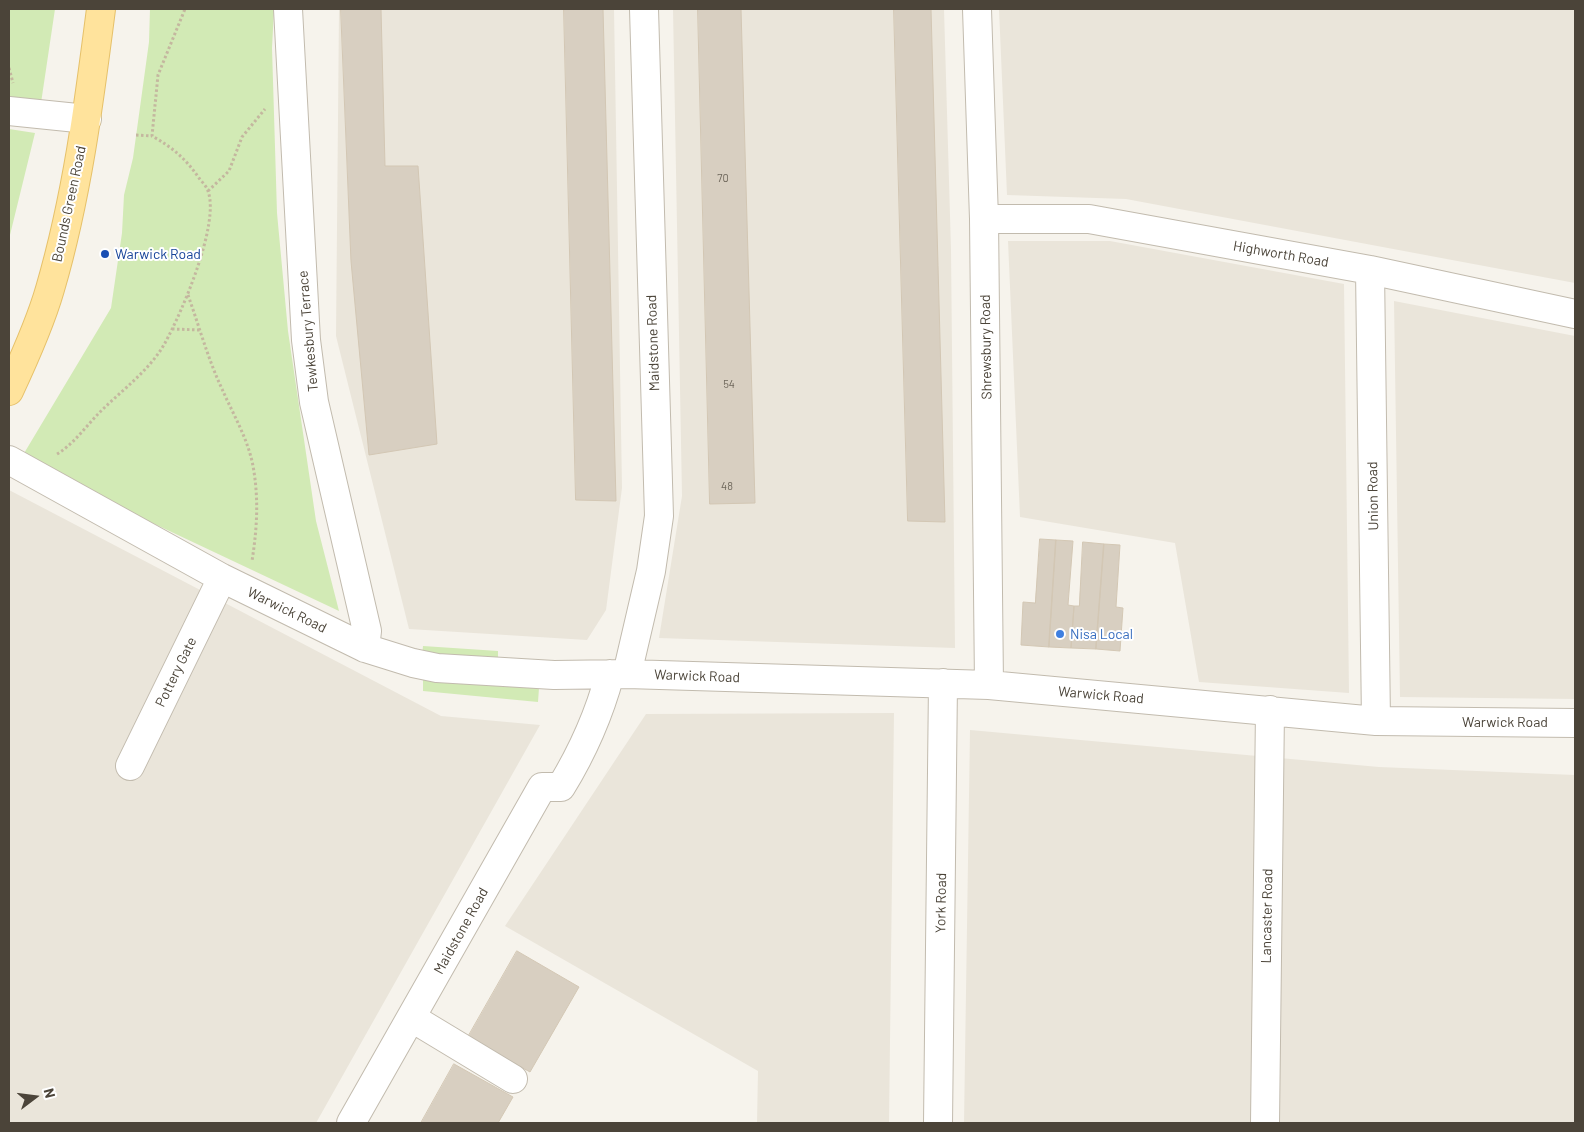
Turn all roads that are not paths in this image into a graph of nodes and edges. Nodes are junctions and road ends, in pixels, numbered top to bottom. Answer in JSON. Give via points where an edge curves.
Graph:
{"nodes":[{"id":1,"x":101,"y":9,"type":"edge"},
{"id":2,"x":288,"y":9,"type":"edge"},
{"id":3,"x":644,"y":9,"type":"edge"},
{"id":4,"x":977,"y":9,"type":"edge"},
{"id":5,"x":9,"y":112,"type":"edge"},
{"id":6,"x":87,"y":120,"type":"junction"},
{"id":7,"x":984,"y":219,"type":"junction"},
{"id":8,"x":1370,"y":270,"type":"junction"},
{"id":9,"x":1575,"y":314,"type":"edge"},
{"id":10,"x":9,"y":392,"type":"edge"},
{"id":11,"x":9,"y":460,"type":"edge"},
{"id":12,"x":222,"y":578,"type":"junction"},
{"id":13,"x":365,"y":648,"type":"junction"},
{"id":14,"x":618,"y":674,"type":"junction"},
{"id":15,"x":943,"y":683,"type":"junction"},
{"id":16,"x":989,"y":685,"type":"junction"},
{"id":17,"x":1270,"y":710,"type":"junction"},
{"id":18,"x":1376,"y":721,"type":"junction"},
{"id":19,"x":1575,"y":723,"type":"edge"},
{"id":20,"x":130,"y":766,"type":"dead end"},
{"id":21,"x":412,"y":1018,"type":"junction"},
{"id":22,"x":513,"y":1080,"type":"dead end"},
{"id":23,"x":351,"y":1123,"type":"edge"},
{"id":24,"x":938,"y":1123,"type":"edge"},
{"id":25,"x":1265,"y":1123,"type":"edge"}],
"edges":[{"from":1,"to":6,"type":"main road","name":"Bounds Green Road"},
{"from":2,"to":13,"type":"street","name":"Tewkesbury Terrace","via":[[306,340],[314,402],[367,631]]},
{"from":3,"to":14,"type":"street","name":"Maidstone Road","via":[[659,516],[651,571]]},
{"from":4,"to":7,"type":"street","name":"Shrewsbury Road"},
{"from":5,"to":6,"type":"street"},
{"from":6,"to":10,"type":"main road","name":"Bounds Green Road","via":[[50,290]]},
{"from":7,"to":8,"type":"street","name":"Highworth Road","via":[[1089,219]]},
{"from":7,"to":16,"type":"street","name":"Shrewsbury Road"},
{"from":8,"to":9,"type":"street","name":"Highworth Road"},
{"from":8,"to":18,"type":"street","name":"Union Road"},
{"from":11,"to":12,"type":"street","name":"Warwick Road"},
{"from":12,"to":13,"type":"street","name":"Warwick Road"},
{"from":12,"to":20,"type":"street","name":"Pottery Gate"},
{"from":13,"to":14,"type":"street","name":"Warwick Road","via":[[443,669],[554,675]]},
{"from":14,"to":15,"type":"street","name":"Warwick Road"},
{"from":14,"to":21,"type":"street","name":"Maidstone Road","via":[[581,755],[561,787],[542,787]]},
{"from":15,"to":16,"type":"street","name":"Warwick Road"},
{"from":15,"to":24,"type":"street","name":"York Road"},
{"from":16,"to":17,"type":"street","name":"Warwick Road"},
{"from":17,"to":18,"type":"street","name":"Warwick Road"},
{"from":17,"to":25,"type":"street","name":"Lancaster Road"},
{"from":18,"to":19,"type":"street","name":"Warwick Road"},
{"from":21,"to":22,"type":"street"},
{"from":21,"to":23,"type":"street","name":"Maidstone Road"}]}
